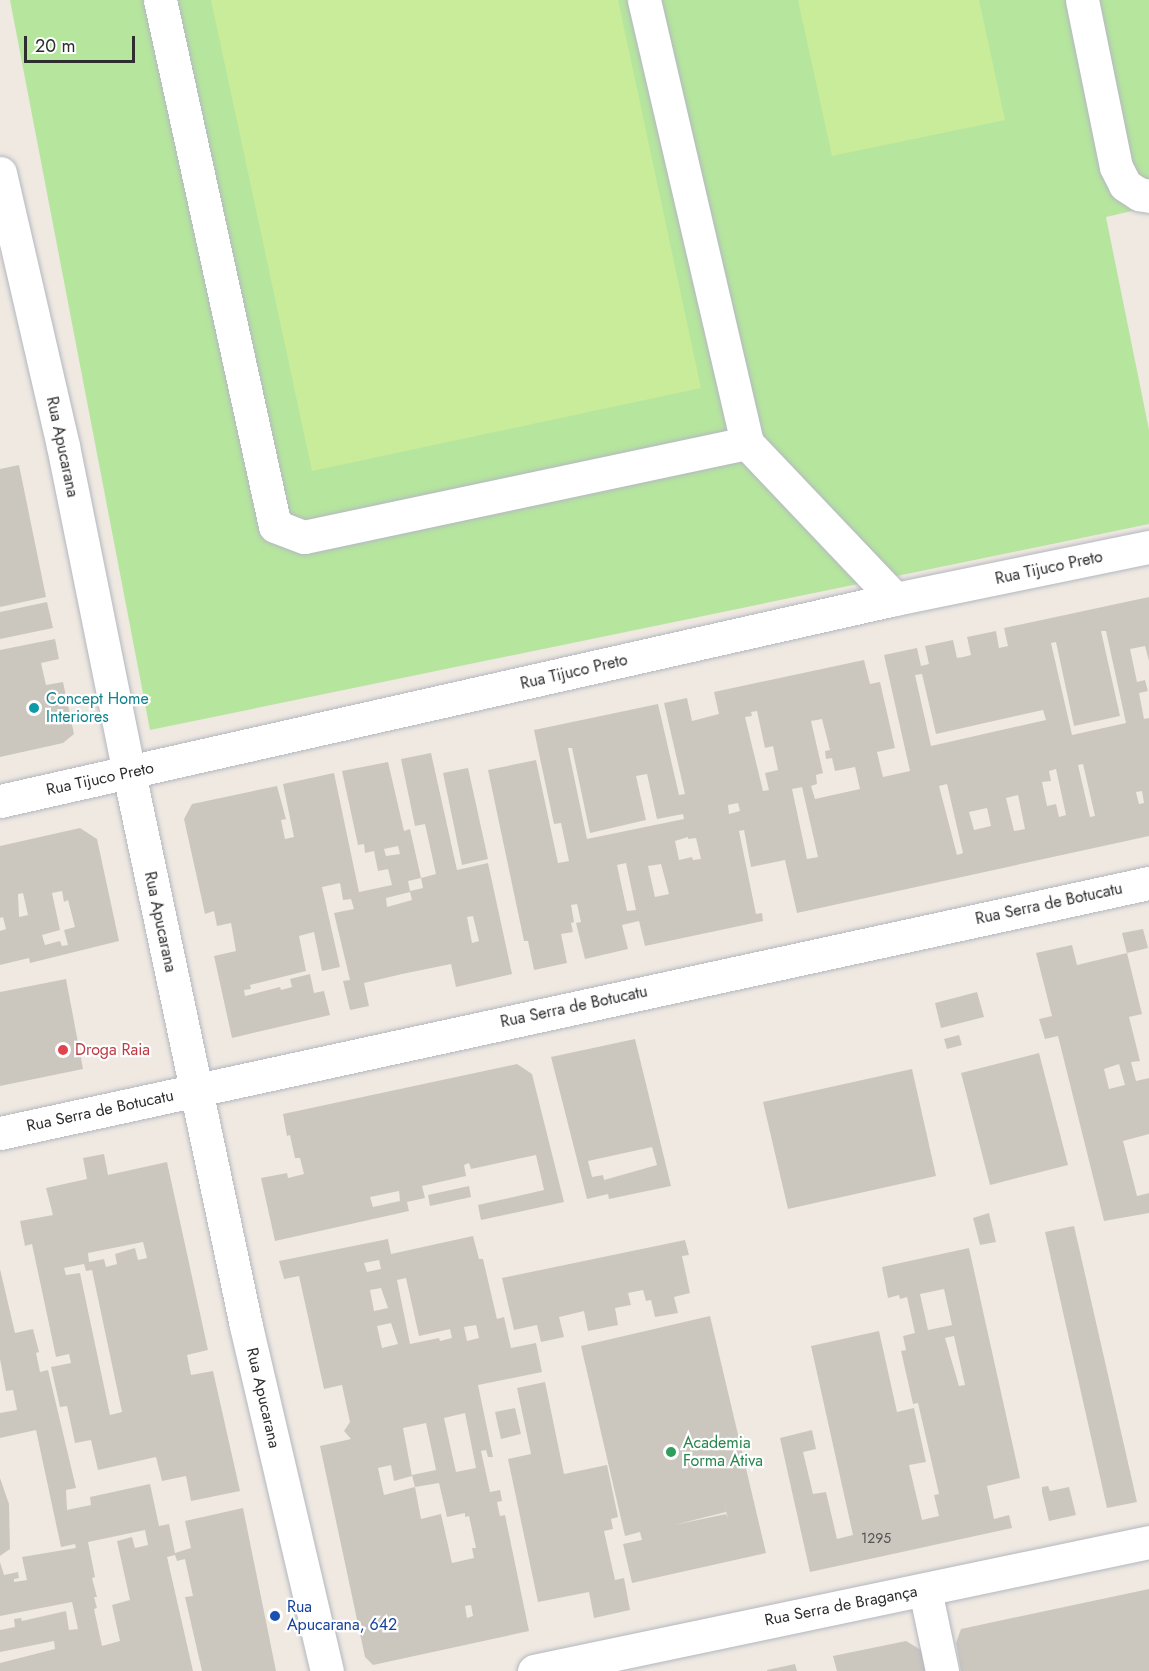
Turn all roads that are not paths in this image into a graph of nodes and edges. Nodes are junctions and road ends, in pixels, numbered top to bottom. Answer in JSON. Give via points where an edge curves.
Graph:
{"nodes":[{"id":1,"x":160,"y":0,"type":"edge"},
{"id":2,"x":644,"y":0,"type":"edge"},
{"id":3,"x":1082,"y":0,"type":"edge"},
{"id":4,"x":0,"y":173,"type":"edge"},
{"id":5,"x":1149,"y":196,"type":"edge"},
{"id":6,"x":747,"y":442,"type":"junction"},
{"id":7,"x":1149,"y":547,"type":"edge"},
{"id":8,"x":895,"y":599,"type":"junction"},
{"id":9,"x":129,"y":773,"type":"junction"},
{"id":10,"x":0,"y":801,"type":"edge"},
{"id":11,"x":1149,"y":883,"type":"edge"},
{"id":12,"x":196,"y":1091,"type":"junction"},
{"id":13,"x":0,"y":1133,"type":"edge"},
{"id":14,"x":1149,"y":1542,"type":"edge"},
{"id":15,"x":924,"y":1590,"type":"junction"},
{"id":16,"x":647,"y":1659,"type":"edge"},
{"id":17,"x":327,"y":1671,"type":"edge"},
{"id":18,"x":534,"y":1671,"type":"edge"},
{"id":19,"x":942,"y":1671,"type":"edge"}],
"edges":[{"from":1,"to":6,"type":"street","via":[[275,526],[304,537]]},
{"from":2,"to":6,"type":"street"},
{"from":3,"to":5,"type":"street","via":[[1116,167],[1125,185]]},
{"from":4,"to":9,"type":"street","name":"Rua Apucarana","via":[[63,446]]},
{"from":6,"to":8,"type":"street"},
{"from":7,"to":8,"type":"street","name":"Rua Tijuco Preto"},
{"from":8,"to":9,"type":"street","name":"Rua Tijuco Preto"},
{"from":9,"to":10,"type":"street","name":"Rua Tijuco Preto"},
{"from":9,"to":12,"type":"street","name":"Rua Apucarana"},
{"from":11,"to":12,"type":"street","name":"Rua Serra de Botucatu"},
{"from":12,"to":13,"type":"street","name":"Rua Serra de Botucatu"},
{"from":12,"to":17,"type":"street","name":"Rua Apucarana","via":[[246,1326]]},
{"from":14,"to":15,"type":"street","name":"Rua Serra de Bragança"},
{"from":15,"to":16,"type":"street","name":"Rua Serra de Bragança"},
{"from":15,"to":19,"type":"street"},
{"from":16,"to":18,"type":"street","name":"Rua Serra de Bragança"}]}
